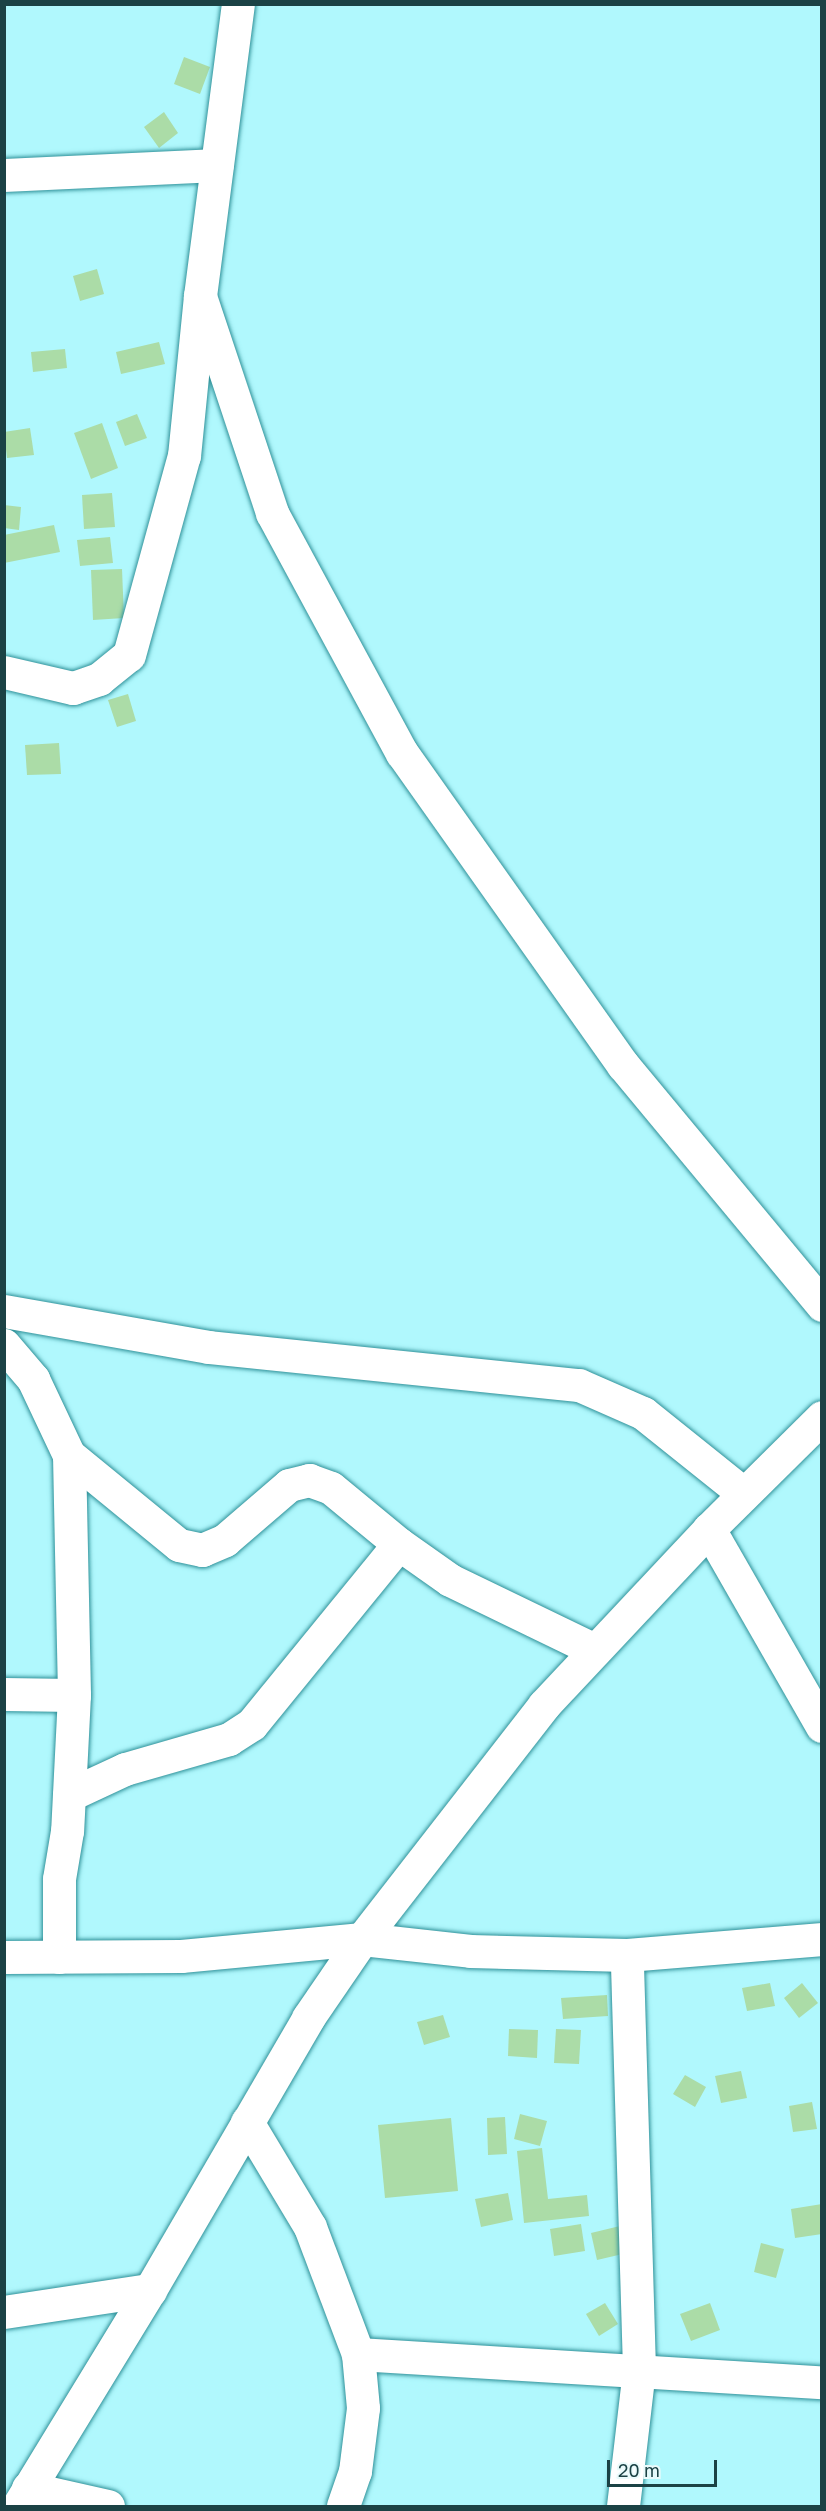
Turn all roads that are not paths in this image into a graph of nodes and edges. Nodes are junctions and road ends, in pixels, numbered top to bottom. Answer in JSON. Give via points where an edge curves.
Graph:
{"nodes":[{"id":1,"x":239,"y":5,"type":"edge"},
{"id":2,"x":217,"y":165,"type":"junction"},
{"id":3,"x":4,"y":175,"type":"edge"},
{"id":4,"x":200,"y":296,"type":"junction"},
{"id":5,"x":4,"y":672,"type":"edge"},
{"id":6,"x":822,"y":1305,"type":"edge"},
{"id":7,"x":4,"y":1311,"type":"edge"},
{"id":8,"x":4,"y":1345,"type":"edge"},
{"id":9,"x":822,"y":1417,"type":"edge"},
{"id":10,"x":69,"y":1455,"type":"junction"},
{"id":11,"x":744,"y":1494,"type":"junction"},
{"id":12,"x":709,"y":1529,"type":"junction"},
{"id":13,"x":399,"y":1544,"type":"junction"},
{"id":14,"x":595,"y":1650,"type":"junction"},
{"id":15,"x":4,"y":1694,"type":"edge"},
{"id":16,"x":74,"y":1695,"type":"junction"},
{"id":17,"x":822,"y":1726,"type":"edge"},
{"id":18,"x":69,"y":1795,"type":"junction"},
{"id":19,"x":362,"y":1939,"type":"junction"},
{"id":20,"x":822,"y":1940,"type":"edge"},
{"id":21,"x":627,"y":1955,"type":"junction"},
{"id":22,"x":4,"y":1957,"type":"edge"},
{"id":23,"x":59,"y":1957,"type":"junction"},
{"id":24,"x":247,"y":2122,"type":"junction"},
{"id":25,"x":150,"y":2290,"type":"junction"},
{"id":26,"x":4,"y":2312,"type":"edge"},
{"id":27,"x":358,"y":2354,"type":"junction"},
{"id":28,"x":639,"y":2369,"type":"junction"},
{"id":29,"x":822,"y":2382,"type":"edge"},
{"id":30,"x":23,"y":2498,"type":"edge"},
{"id":31,"x":108,"y":2506,"type":"edge"},
{"id":32,"x":343,"y":2506,"type":"edge"},
{"id":33,"x":623,"y":2506,"type":"edge"}],
"edges":[{"from":1,"to":2,"type":"street"},
{"from":2,"to":3,"type":"street"},
{"from":2,"to":4,"type":"street"},
{"from":4,"to":5,"type":"street","via":[[184,456],[129,655],[99,679],[73,688]]},
{"from":4,"to":6,"type":"street","via":[[272,513],[402,753],[623,1065]]},
{"from":7,"to":11,"type":"street","via":[[209,1347],[579,1385],[643,1413]]},
{"from":8,"to":10,"type":"street","via":[[33,1379]]},
{"from":9,"to":11,"type":"street"},
{"from":10,"to":13,"type":"street","via":[[179,1545],[202,1550],[225,1540],[289,1485],[309,1480],[331,1488]]},
{"from":10,"to":16,"type":"street"},
{"from":11,"to":12,"type":"street"},
{"from":12,"to":14,"type":"street"},
{"from":12,"to":17,"type":"street"},
{"from":13,"to":14,"type":"street","via":[[450,1580]]},
{"from":13,"to":18,"type":"street","via":[[252,1724],[229,1739],[125,1769]]},
{"from":14,"to":19,"type":"street","via":[[544,1705]]},
{"from":15,"to":16,"type":"street"},
{"from":16,"to":18,"type":"street"},
{"from":18,"to":23,"type":"street","via":[[59,1879]]},
{"from":19,"to":21,"type":"street","via":[[470,1952]]},
{"from":19,"to":23,"type":"street","via":[[181,1956]]},
{"from":19,"to":24,"type":"street","via":[[308,2018]]},
{"from":20,"to":21,"type":"street"},
{"from":21,"to":28,"type":"street"},
{"from":22,"to":23,"type":"street"},
{"from":24,"to":25,"type":"street"},
{"from":24,"to":27,"type":"street","via":[[310,2227]]},
{"from":25,"to":26,"type":"street"},
{"from":25,"to":30,"type":"street"},
{"from":27,"to":28,"type":"street"},
{"from":27,"to":32,"type":"street","via":[[363,2408],[355,2471]]},
{"from":28,"to":29,"type":"street"},
{"from":28,"to":33,"type":"street"},
{"from":30,"to":31,"type":"street"}]}
